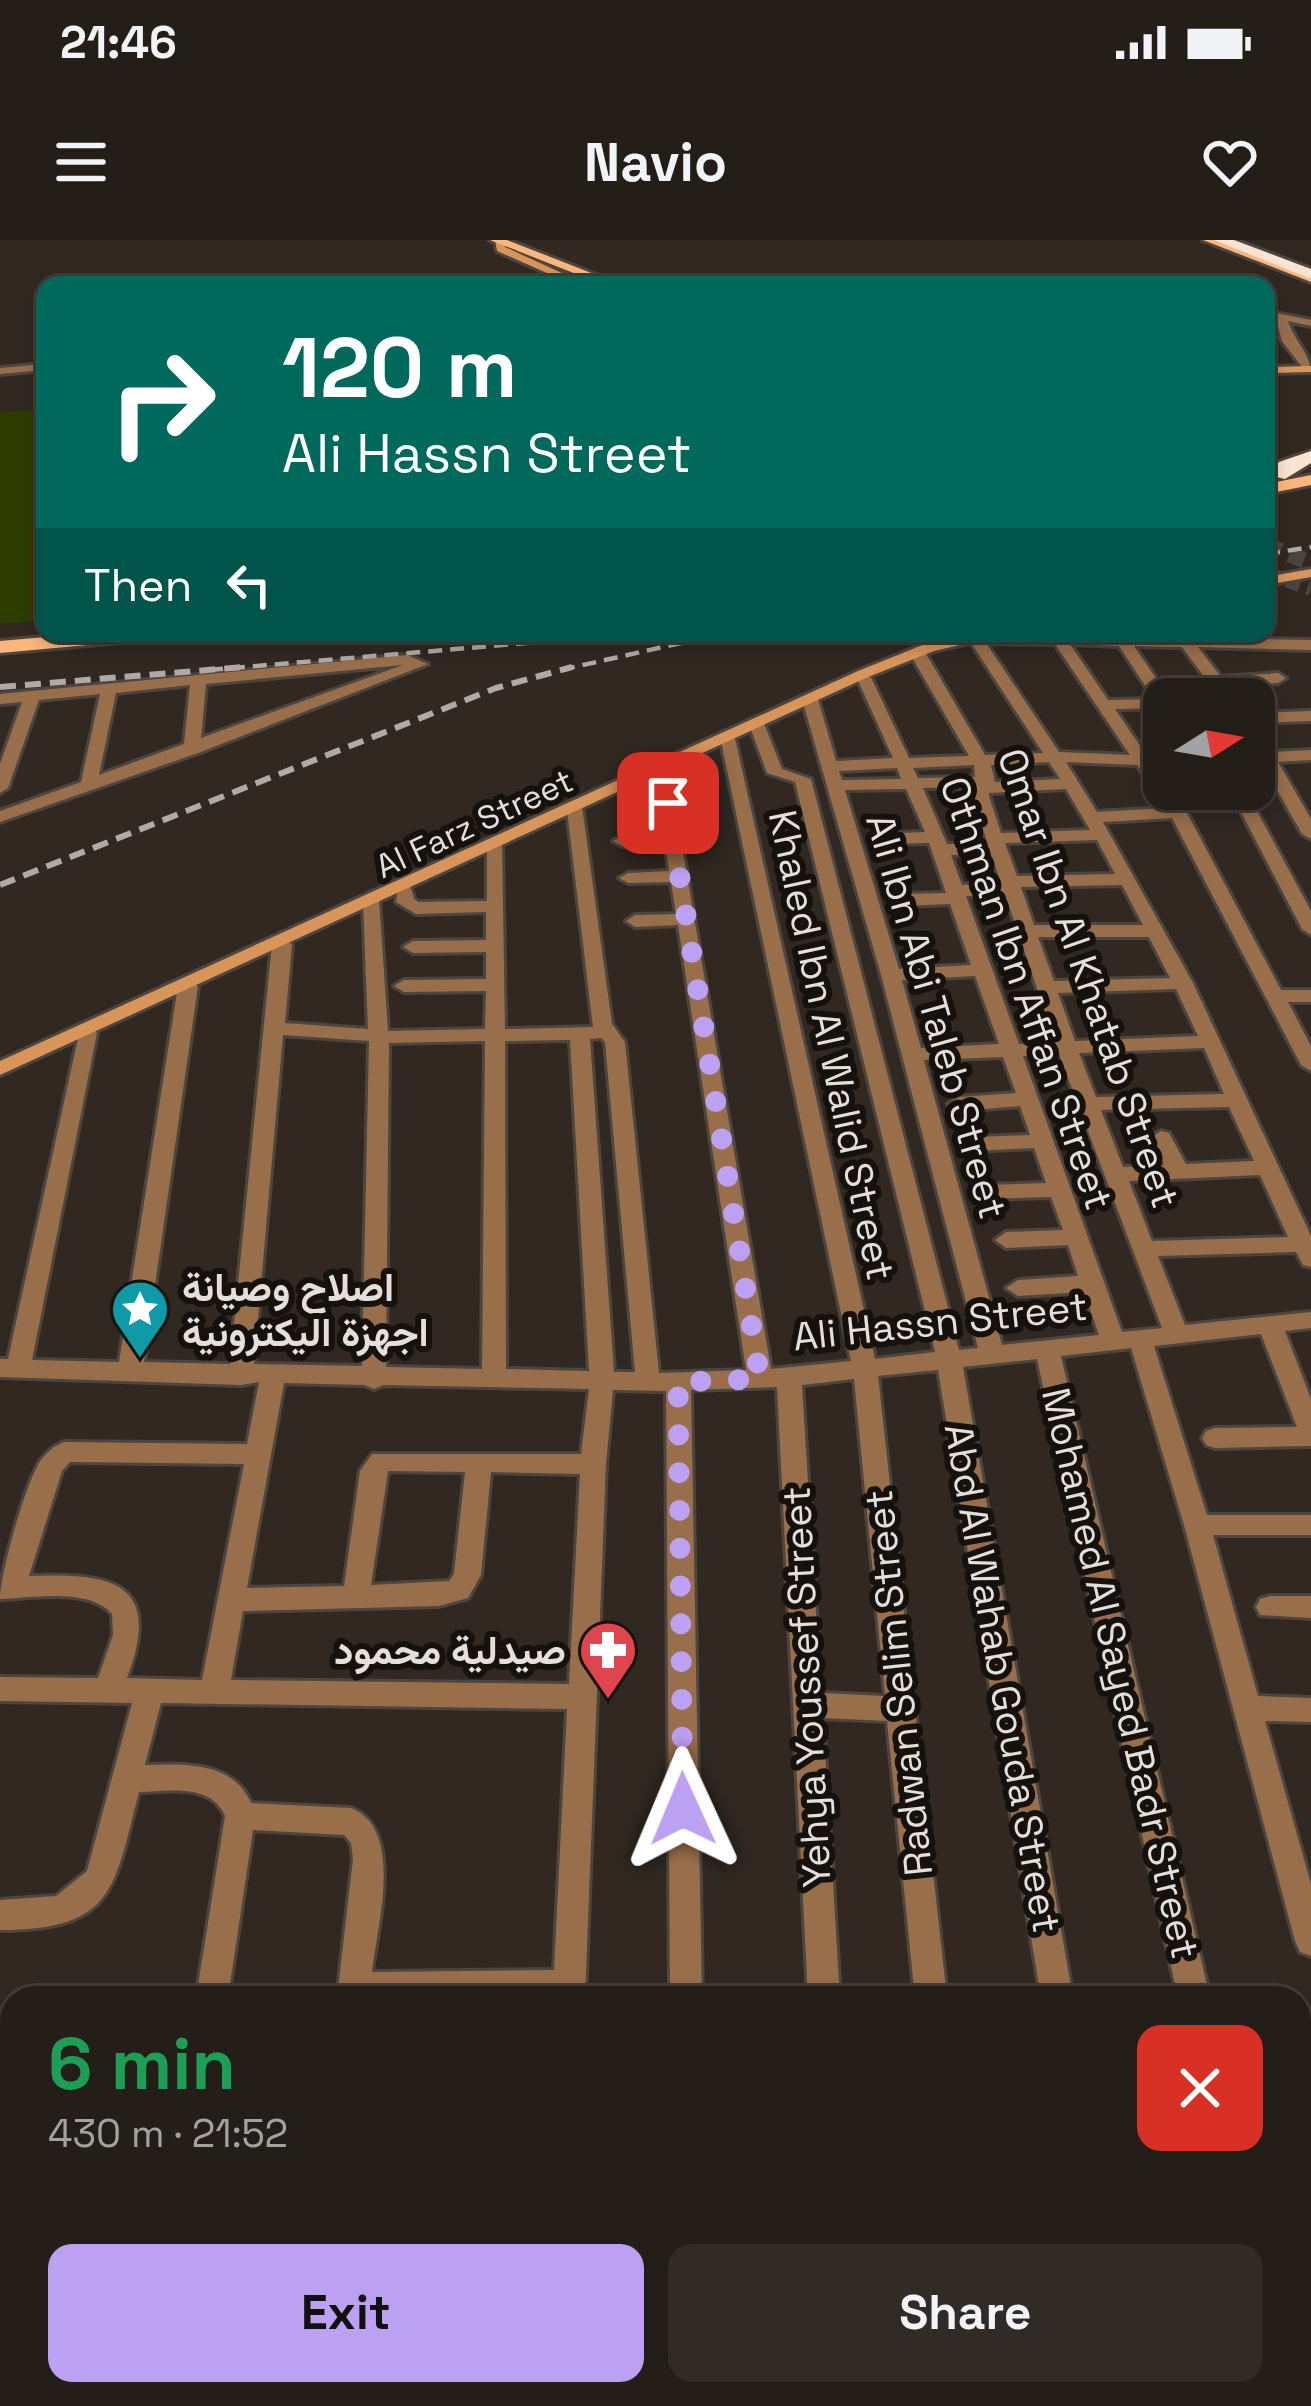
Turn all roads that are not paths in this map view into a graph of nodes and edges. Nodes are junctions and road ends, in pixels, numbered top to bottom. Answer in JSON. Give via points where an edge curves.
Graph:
{"nodes":[{"id":1,"x":1209,"y":240,"type":"edge"},
{"id":2,"x":1224,"y":240,"type":"edge"},
{"id":3,"x":1242,"y":240,"type":"edge"},
{"id":4,"x":498,"y":241,"type":"edge"},
{"id":5,"x":534,"y":245,"type":"edge"},
{"id":6,"x":1311,"y":272,"type":"edge"},
{"id":7,"x":562,"y":276,"type":"edge"},
{"id":8,"x":584,"y":276,"type":"edge"},
{"id":9,"x":598,"y":276,"type":"edge"},
{"id":10,"x":615,"y":276,"type":"edge"},
{"id":11,"x":1311,"y":310,"type":"edge"},
{"id":12,"x":1275,"y":312,"type":"edge"},
{"id":13,"x":1275,"y":315,"type":"edge"},
{"id":14,"x":1281,"y":317,"type":"junction"},
{"id":15,"x":1311,"y":323,"type":"edge"},
{"id":16,"x":1311,"y":340,"type":"edge"},
{"id":17,"x":1275,"y":341,"type":"edge"},
{"id":18,"x":1288,"y":341,"type":"junction"},
{"id":19,"x":36,"y":369,"type":"edge"},
{"id":20,"x":1275,"y":369,"type":"edge"},
{"id":21,"x":1310,"y":370,"type":"edge"},
{"id":22,"x":0,"y":371,"type":"edge"},
{"id":23,"x":1310,"y":471,"type":"edge"},
{"id":24,"x":1275,"y":476,"type":"edge"},
{"id":25,"x":1311,"y":576,"type":"edge"},
{"id":26,"x":1275,"y":582,"type":"edge"},
{"id":27,"x":36,"y":630,"type":"edge"},
{"id":28,"x":0,"y":633,"type":"edge"},
{"id":29,"x":55,"y":642,"type":"edge"},
{"id":30,"x":937,"y":642,"type":"edge"},
{"id":31,"x":978,"y":642,"type":"edge"},
{"id":32,"x":1061,"y":642,"type":"edge"},
{"id":33,"x":1124,"y":642,"type":"edge"},
{"id":34,"x":1185,"y":642,"type":"edge"},
{"id":35,"x":1251,"y":642,"type":"edge"},
{"id":36,"x":1302,"y":645,"type":"edge"},
{"id":37,"x":0,"y":647,"type":"edge"},
{"id":38,"x":917,"y":652,"type":"junction"},
{"id":39,"x":1311,"y":663,"type":"edge"},
{"id":40,"x":266,"y":674,"type":"junction"},
{"id":41,"x":863,"y":674,"type":"junction"},
{"id":42,"x":1148,"y":678,"type":"edge"},
{"id":43,"x":1213,"y":678,"type":"edge"},
{"id":44,"x":1275,"y":678,"type":"edge"},
{"id":45,"x":1278,"y":678,"type":"dead end"},
{"id":46,"x":198,"y":681,"type":"junction"},
{"id":47,"x":109,"y":689,"type":"junction"},
{"id":48,"x":32,"y":696,"type":"junction"},
{"id":49,"x":0,"y":699,"type":"edge"},
{"id":50,"x":810,"y":699,"type":"junction"},
{"id":51,"x":1143,"y":703,"type":"edge"},
{"id":52,"x":1106,"y":705,"type":"junction"},
{"id":53,"x":1311,"y":716,"type":"edge"},
{"id":54,"x":1275,"y":717,"type":"edge"},
{"id":55,"x":272,"y":721,"type":"junction"},
{"id":56,"x":757,"y":724,"type":"junction"},
{"id":57,"x":728,"y":737,"type":"junction"},
{"id":58,"x":1143,"y":747,"type":"edge"},
{"id":59,"x":193,"y":749,"type":"junction"},
{"id":60,"x":1311,"y":755,"type":"edge"},
{"id":61,"x":1058,"y":757,"type":"junction"},
{"id":62,"x":1275,"y":757,"type":"edge"},
{"id":63,"x":979,"y":760,"type":"junction"},
{"id":64,"x":1143,"y":760,"type":"edge"},
{"id":65,"x":662,"y":768,"type":"junction"},
{"id":66,"x":911,"y":773,"type":"junction"},
{"id":67,"x":831,"y":776,"type":"junction"},
{"id":68,"x":1275,"y":779,"type":"edge"},
{"id":69,"x":1072,"y":784,"type":"junction"},
{"id":70,"x":89,"y":785,"type":"junction"},
{"id":71,"x":983,"y":785,"type":"junction"},
{"id":72,"x":0,"y":788,"type":"edge"},
{"id":73,"x":576,"y":810,"type":"junction"},
{"id":74,"x":1177,"y":810,"type":"edge"},
{"id":75,"x":1248,"y":810,"type":"edge"},
{"id":76,"x":1178,"y":813,"type":"junction"},
{"id":77,"x":0,"y":817,"type":"edge"},
{"id":78,"x":1098,"y":826,"type":"junction"},
{"id":79,"x":1311,"y":834,"type":"edge"},
{"id":80,"x":674,"y":838,"type":"junction"},
{"id":81,"x":880,"y":839,"type":"dead end"},
{"id":82,"x":622,"y":841,"type":"dead end"},
{"id":83,"x":938,"y":843,"type":"junction"},
{"id":84,"x":996,"y":843,"type":"junction"},
{"id":85,"x":496,"y":847,"type":"junction"},
{"id":86,"x":680,"y":876,"type":"junction"},
{"id":87,"x":628,"y":878,"type":"dead end"},
{"id":88,"x":1128,"y":879,"type":"junction"},
{"id":89,"x":1010,"y":884,"type":"junction"},
{"id":90,"x":404,"y":889,"type":"junction"},
{"id":91,"x":1290,"y":890,"type":"junction"},
{"id":92,"x":1311,"y":890,"type":"edge"},
{"id":93,"x":956,"y":894,"type":"junction"},
{"id":94,"x":902,"y":900,"type":"dead end"},
{"id":95,"x":372,"y":903,"type":"junction"},
{"id":96,"x":496,"y":906,"type":"junction"},
{"id":97,"x":686,"y":919,"type":"junction"},
{"id":98,"x":634,"y":921,"type":"dead end"},
{"id":99,"x":1311,"y":929,"type":"edge"},
{"id":100,"x":1027,"y":931,"type":"junction"},
{"id":101,"x":1156,"y":931,"type":"junction"},
{"id":102,"x":282,"y":944,"type":"junction"},
{"id":103,"x":496,"y":946,"type":"junction"},
{"id":104,"x":413,"y":947,"type":"dead end"},
{"id":105,"x":984,"y":970,"type":"junction"},
{"id":106,"x":891,"y":975,"type":"junction"},
{"id":107,"x":1183,"y":983,"type":"junction"},
{"id":108,"x":495,"y":985,"type":"junction"},
{"id":109,"x":188,"y":986,"type":"junction"},
{"id":110,"x":404,"y":986,"type":"dead end"},
{"id":111,"x":1046,"y":987,"type":"junction"},
{"id":112,"x":1275,"y":996,"type":"junction"},
{"id":113,"x":1311,"y":997,"type":"edge"},
{"id":114,"x":274,"y":1028,"type":"junction"},
{"id":115,"x":607,"y":1032,"type":"junction"},
{"id":116,"x":87,"y":1033,"type":"junction"},
{"id":117,"x":580,"y":1034,"type":"junction"},
{"id":118,"x":379,"y":1037,"type":"junction"},
{"id":119,"x":495,"y":1039,"type":"junction"},
{"id":120,"x":1211,"y":1042,"type":"junction"},
{"id":121,"x":1067,"y":1048,"type":"junction"},
{"id":122,"x":1012,"y":1050,"type":"junction"},
{"id":123,"x":913,"y":1054,"type":"junction"},
{"id":124,"x":1311,"y":1065,"type":"edge"},
{"id":125,"x":0,"y":1069,"type":"edge"},
{"id":126,"x":1028,"y":1099,"type":"junction"},
{"id":127,"x":1238,"y":1100,"type":"junction"},
{"id":128,"x":959,"y":1104,"type":"dead end"},
{"id":129,"x":1088,"y":1104,"type":"junction"},
{"id":130,"x":1161,"y":1138,"type":"dead end"},
{"id":131,"x":1042,"y":1141,"type":"junction"},
{"id":132,"x":973,"y":1144,"type":"dead end"},
{"id":133,"x":1268,"y":1168,"type":"junction"},
{"id":134,"x":1179,"y":1172,"type":"junction"},
{"id":135,"x":1116,"y":1174,"type":"junction"},
{"id":136,"x":1058,"y":1190,"type":"junction"},
{"id":137,"x":988,"y":1192,"type":"dead end"},
{"id":138,"x":1075,"y":1237,"type":"junction"},
{"id":139,"x":1006,"y":1240,"type":"dead end"},
{"id":140,"x":1144,"y":1249,"type":"junction"},
{"id":141,"x":1307,"y":1251,"type":"edge"},
{"id":142,"x":1092,"y":1283,"type":"junction"},
{"id":143,"x":1018,"y":1288,"type":"dead end"},
{"id":144,"x":1311,"y":1321,"type":"edge"},
{"id":145,"x":1270,"y":1325,"type":"junction"},
{"id":146,"x":1177,"y":1335,"type":"junction"},
{"id":147,"x":1126,"y":1340,"type":"junction"},
{"id":148,"x":1047,"y":1348,"type":"junction"},
{"id":149,"x":992,"y":1354,"type":"junction"},
{"id":150,"x":950,"y":1359,"type":"junction"},
{"id":151,"x":865,"y":1367,"type":"junction"},
{"id":152,"x":9,"y":1368,"type":"edge"},
{"id":153,"x":130,"y":1372,"type":"junction"},
{"id":154,"x":241,"y":1376,"type":"junction"},
{"id":155,"x":273,"y":1376,"type":"junction"},
{"id":156,"x":774,"y":1378,"type":"junction"},
{"id":157,"x":374,"y":1380,"type":"junction"},
{"id":158,"x":494,"y":1380,"type":"junction"},
{"id":159,"x":602,"y":1381,"type":"junction"},
{"id":160,"x":663,"y":1382,"type":"junction"},
{"id":161,"x":1311,"y":1434,"type":"edge"},
{"id":162,"x":1215,"y":1438,"type":"dead end"},
{"id":163,"x":258,"y":1454,"type":"junction"},
{"id":164,"x":479,"y":1461,"type":"junction"},
{"id":165,"x":593,"y":1464,"type":"junction"},
{"id":166,"x":1198,"y":1525,"type":"junction"},
{"id":167,"x":1311,"y":1525,"type":"edge"},
{"id":168,"x":6,"y":1588,"type":"edge"},
{"id":169,"x":356,"y":1596,"type":"junction"},
{"id":170,"x":231,"y":1600,"type":"junction"},
{"id":171,"x":1270,"y":1607,"type":"dead end"},
{"id":172,"x":1311,"y":1607,"type":"edge"},
{"id":173,"x":0,"y":1689,"type":"edge"},
{"id":174,"x":109,"y":1691,"type":"junction"},
{"id":175,"x":150,"y":1691,"type":"junction"},
{"id":176,"x":214,"y":1692,"type":"junction"},
{"id":177,"x":583,"y":1697,"type":"junction"},
{"id":178,"x":807,"y":1705,"type":"junction"},
{"id":179,"x":901,"y":1708,"type":"junction"},
{"id":180,"x":1247,"y":1708,"type":"junction"},
{"id":181,"x":1311,"y":1710,"type":"edge"},
{"id":182,"x":127,"y":1779,"type":"junction"},
{"id":183,"x":240,"y":1816,"type":"junction"},
{"id":184,"x":0,"y":1915,"type":"edge"},
{"id":185,"x":1311,"y":1940,"type":"edge"},
{"id":186,"x":214,"y":1986,"type":"edge"},
{"id":187,"x":354,"y":1986,"type":"edge"},
{"id":188,"x":569,"y":1986,"type":"edge"},
{"id":189,"x":686,"y":1986,"type":"edge"},
{"id":190,"x":823,"y":1986,"type":"edge"},
{"id":191,"x":930,"y":1986,"type":"edge"},
{"id":192,"x":1055,"y":1986,"type":"edge"},
{"id":193,"x":1191,"y":1986,"type":"edge"}],
"edges":[{"from":1,"to":6,"type":"main road"},
{"from":2,"to":6,"type":"highway"},
{"from":3,"to":6,"type":"highway"},
{"from":4,"to":5,"type":"main road"},
{"from":4,"to":7,"type":"street","via":[[500,249]]},
{"from":5,"to":8,"type":"street"},
{"from":5,"to":9,"type":"main road"},
{"from":5,"to":10,"type":"main road"},
{"from":11,"to":12,"type":"street"},
{"from":13,"to":14,"type":"street"},
{"from":14,"to":15,"type":"street"},
{"from":14,"to":18,"type":"street"},
{"from":16,"to":18,"type":"street"},
{"from":17,"to":18,"type":"street"},
{"from":18,"to":21,"type":"street"},
{"from":19,"to":22,"type":"street"},
{"from":20,"to":21,"type":"street"},
{"from":23,"to":24,"type":"highway","via":[[1286,466]]},
{"from":25,"to":26,"type":"street"},
{"from":27,"to":28,"type":"main road"},
{"from":29,"to":37,"type":"main road"},
{"from":30,"to":38,"type":"street","name":"Al Farz Street"},
{"from":31,"to":61,"type":"street"},
{"from":32,"to":52,"type":"street"},
{"from":33,"to":42,"type":"street"},
{"from":34,"to":43,"type":"street"},
{"from":35,"to":36,"type":"street"},
{"from":36,"to":39,"type":"street"},
{"from":38,"to":41,"type":"street","name":"Al Farz Street"},
{"from":38,"to":63,"type":"street","name":"Omar Ibn Al Khatab Street"},
{"from":40,"to":46,"type":"street"},
{"from":40,"to":55,"type":"street"},
{"from":40,"to":55,"type":"street","via":[[419,665]]},
{"from":41,"to":50,"type":"street","name":"Al Farz Street"},
{"from":41,"to":66,"type":"street","name":"Othman Ibn Affan Street"},
{"from":44,"to":45,"type":"street"},
{"from":46,"to":47,"type":"street"},
{"from":46,"to":59,"type":"street"},
{"from":47,"to":48,"type":"street"},
{"from":47,"to":70,"type":"street"},
{"from":48,"to":49,"type":"street"},
{"from":48,"to":72,"type":"street"},
{"from":50,"to":56,"type":"street","name":"Al Farz Street"},
{"from":50,"to":67,"type":"street","name":"Ali Ibn Abi Taleb Street"},
{"from":51,"to":52,"type":"street"},
{"from":52,"to":58,"type":"street"},
{"from":53,"to":54,"type":"street"},
{"from":55,"to":59,"type":"street"},
{"from":56,"to":57,"type":"street","name":"Al Farz Street"},
{"from":56,"to":150,"type":"street","name":"Abd Al Wahab Gouda Street","via":[[775,773],[803,779]]},
{"from":57,"to":65,"type":"street","name":"Al Farz Street"},
{"from":57,"to":151,"type":"street","name":"Khaled Ibn Al Walid Street"},
{"from":59,"to":70,"type":"street"},
{"from":60,"to":62,"type":"street"},
{"from":61,"to":63,"type":"street"},
{"from":61,"to":64,"type":"street"},
{"from":61,"to":69,"type":"street"},
{"from":63,"to":66,"type":"street"},
{"from":63,"to":71,"type":"street","name":"Omar Ibn Al Khatab Street"},
{"from":65,"to":73,"type":"street","name":"Al Farz Street"},
{"from":65,"to":80,"type":"street","name":"Yehya Youssef Street"},
{"from":66,"to":67,"type":"street"},
{"from":66,"to":71,"type":"street"},
{"from":66,"to":83,"type":"street","name":"Othman Ibn Affan Street"},
{"from":67,"to":106,"type":"street","name":"Ali Ibn Abi Taleb Street"},
{"from":68,"to":79,"type":"street"},
{"from":69,"to":71,"type":"street"},
{"from":69,"to":78,"type":"street"},
{"from":70,"to":77,"type":"street"},
{"from":71,"to":84,"type":"street","name":"Omar Ibn Al Khatab Street"},
{"from":73,"to":85,"type":"street","name":"Al Farz Street"},
{"from":73,"to":115,"type":"street"},
{"from":74,"to":76,"type":"street"},
{"from":75,"to":91,"type":"street"},
{"from":76,"to":78,"type":"street"},
{"from":76,"to":112,"type":"street"},
{"from":78,"to":84,"type":"street"},
{"from":78,"to":88,"type":"street"},
{"from":80,"to":82,"type":"street"},
{"from":80,"to":86,"type":"street","name":"Yehya Youssef Street"},
{"from":81,"to":83,"type":"street"},
{"from":83,"to":84,"type":"street"},
{"from":83,"to":93,"type":"street","name":"Othman Ibn Affan Street"},
{"from":84,"to":89,"type":"street","name":"Omar Ibn Al Khatab Street"},
{"from":85,"to":90,"type":"street","name":"Al Farz Street"},
{"from":85,"to":96,"type":"street"},
{"from":86,"to":87,"type":"street"},
{"from":86,"to":97,"type":"street","name":"Yehya Youssef Street"},
{"from":88,"to":89,"type":"street"},
{"from":88,"to":101,"type":"street"},
{"from":89,"to":93,"type":"street"},
{"from":89,"to":100,"type":"street","name":"Omar Ibn Al Khatab Street"},
{"from":90,"to":95,"type":"street","name":"Al Farz Street"},
{"from":90,"to":96,"type":"street","via":[[405,902],[416,908]]},
{"from":91,"to":92,"type":"street"},
{"from":91,"to":99,"type":"street"},
{"from":93,"to":94,"type":"street"},
{"from":93,"to":105,"type":"street","name":"Othman Ibn Affan Street"},
{"from":95,"to":102,"type":"street","name":"Al Farz Street"},
{"from":95,"to":118,"type":"street"},
{"from":96,"to":103,"type":"street"},
{"from":97,"to":98,"type":"street"},
{"from":97,"to":156,"type":"street","name":"Yehya Youssef Street"},
{"from":100,"to":101,"type":"street"},
{"from":100,"to":111,"type":"street","name":"Omar Ibn Al Khatab Street"},
{"from":101,"to":107,"type":"street"},
{"from":102,"to":109,"type":"street","name":"Al Farz Street"},
{"from":102,"to":114,"type":"street"},
{"from":103,"to":104,"type":"street"},
{"from":103,"to":108,"type":"street"},
{"from":105,"to":106,"type":"street"},
{"from":105,"to":122,"type":"street","name":"Othman Ibn Affan Street"},
{"from":106,"to":123,"type":"street","name":"Ali Ibn Abi Taleb Street"},
{"from":107,"to":111,"type":"street"},
{"from":107,"to":120,"type":"street"},
{"from":108,"to":110,"type":"street"},
{"from":108,"to":119,"type":"street"},
{"from":109,"to":116,"type":"street","name":"Al Farz Street"},
{"from":109,"to":153,"type":"street"},
{"from":111,"to":121,"type":"street","name":"Omar Ibn Al Khatab Street"},
{"from":112,"to":113,"type":"street"},
{"from":112,"to":124,"type":"street"},
{"from":114,"to":118,"type":"street"},
{"from":114,"to":154,"type":"street"},
{"from":115,"to":117,"type":"street"},
{"from":115,"to":160,"type":"street","via":[[615,1042]]},
{"from":116,"to":125,"type":"street","name":"Al Farz Street"},
{"from":116,"to":152,"type":"street"},
{"from":117,"to":119,"type":"street"},
{"from":117,"to":159,"type":"street"},
{"from":118,"to":119,"type":"street"},
{"from":118,"to":157,"type":"street"},
{"from":119,"to":158,"type":"street"},
{"from":120,"to":121,"type":"street"},
{"from":120,"to":127,"type":"street"},
{"from":121,"to":122,"type":"street"},
{"from":121,"to":129,"type":"street","name":"Omar Ibn Al Khatab Street"},
{"from":122,"to":123,"type":"street"},
{"from":122,"to":126,"type":"street","name":"Othman Ibn Affan Street"},
{"from":123,"to":149,"type":"street","name":"Ali Ibn Abi Taleb Street"},
{"from":126,"to":128,"type":"street"},
{"from":126,"to":131,"type":"street","name":"Othman Ibn Affan Street"},
{"from":127,"to":129,"type":"street"},
{"from":127,"to":133,"type":"street"},
{"from":129,"to":135,"type":"street","name":"Omar Ibn Al Khatab Street"},
{"from":130,"to":134,"type":"street"},
{"from":131,"to":132,"type":"street"},
{"from":131,"to":136,"type":"street","name":"Othman Ibn Affan Street"},
{"from":133,"to":134,"type":"street"},
{"from":133,"to":141,"type":"street"},
{"from":134,"to":135,"type":"street"},
{"from":135,"to":140,"type":"street","name":"Omar Ibn Al Khatab Street"},
{"from":136,"to":137,"type":"street"},
{"from":136,"to":138,"type":"street","name":"Othman Ibn Affan Street"},
{"from":138,"to":139,"type":"street"},
{"from":138,"to":142,"type":"street","name":"Othman Ibn Affan Street"},
{"from":140,"to":141,"type":"street"},
{"from":140,"to":146,"type":"street","name":"Omar Ibn Al Khatab Street"},
{"from":142,"to":143,"type":"street"},
{"from":142,"to":147,"type":"street","name":"Othman Ibn Affan Street"},
{"from":144,"to":145,"type":"street","name":"Ali Hassn Street"},
{"from":145,"to":146,"type":"street","name":"Ali Hassn Street"},
{"from":145,"to":161,"type":"street"},
{"from":146,"to":147,"type":"street","name":"Ali Hassn Street"},
{"from":147,"to":148,"type":"street","name":"Ali Hassn Street"},
{"from":147,"to":166,"type":"street","name":"Othman Ibn Affan Street"},
{"from":148,"to":149,"type":"street","name":"Ali Hassn Street"},
{"from":148,"to":193,"type":"street","name":"Mohamed Al Sayed Badr Street"},
{"from":149,"to":150,"type":"street","name":"Ali Hassn Street"},
{"from":150,"to":151,"type":"street","name":"Ali Hassn Street"},
{"from":150,"to":192,"type":"street","name":"Abd Al Wahab Gouda Street"},
{"from":151,"to":156,"type":"street","name":"Ali Hassn Street"},
{"from":151,"to":179,"type":"street","name":"Radwan Selim Street"},
{"from":152,"to":153,"type":"street","name":"Ali Hassn Street"},
{"from":153,"to":154,"type":"street","name":"Ali Hassn Street"},
{"from":154,"to":155,"type":"street","name":"Ali Hassn Street"},
{"from":155,"to":157,"type":"street","name":"Ali Hassn Street"},
{"from":155,"to":163,"type":"street"},
{"from":156,"to":160,"type":"street","name":"Ali Hassn Street"},
{"from":156,"to":178,"type":"street","name":"Yehya Youssef Street"},
{"from":157,"to":158,"type":"street","name":"Ali Hassn Street"},
{"from":158,"to":159,"type":"street","name":"Ali Hassn Street"},
{"from":159,"to":160,"type":"street","name":"Ali Hassn Street"},
{"from":159,"to":165,"type":"street"},
{"from":160,"to":189,"type":"street"},
{"from":161,"to":162,"type":"street"},
{"from":163,"to":168,"type":"street","via":[[64,1452],[50,1467]]},
{"from":163,"to":170,"type":"street"},
{"from":164,"to":165,"type":"street"},
{"from":164,"to":169,"type":"street","via":[[464,1583],[449,1594]]},
{"from":164,"to":169,"type":"street","via":[[387,1459],[376,1466]]},
{"from":165,"to":177,"type":"street"},
{"from":166,"to":167,"type":"street"},
{"from":166,"to":180,"type":"street","name":"Othman Ibn Affan Street"},
{"from":168,"to":174,"type":"street","via":[[116,1596],[128,1627]]},
{"from":169,"to":170,"type":"street"},
{"from":170,"to":176,"type":"street"},
{"from":171,"to":172,"type":"street"},
{"from":173,"to":174,"type":"street"},
{"from":174,"to":175,"type":"street"},
{"from":175,"to":176,"type":"street"},
{"from":175,"to":182,"type":"street"},
{"from":176,"to":177,"type":"street"},
{"from":177,"to":188,"type":"street"},
{"from":178,"to":179,"type":"street"},
{"from":178,"to":190,"type":"street","name":"Yehya Youssef Street"},
{"from":179,"to":191,"type":"street","name":"Radwan Selim Street"},
{"from":180,"to":181,"type":"street"},
{"from":180,"to":185,"type":"street","name":"Othman Ibn Affan Street"},
{"from":182,"to":183,"type":"street","via":[[212,1780],[228,1787]]},
{"from":182,"to":184,"type":"street","via":[[101,1878],[88,1897],[68,1911]]},
{"from":183,"to":186,"type":"street"},
{"from":183,"to":187,"type":"street","via":[[351,1822],[366,1837]]}]}
